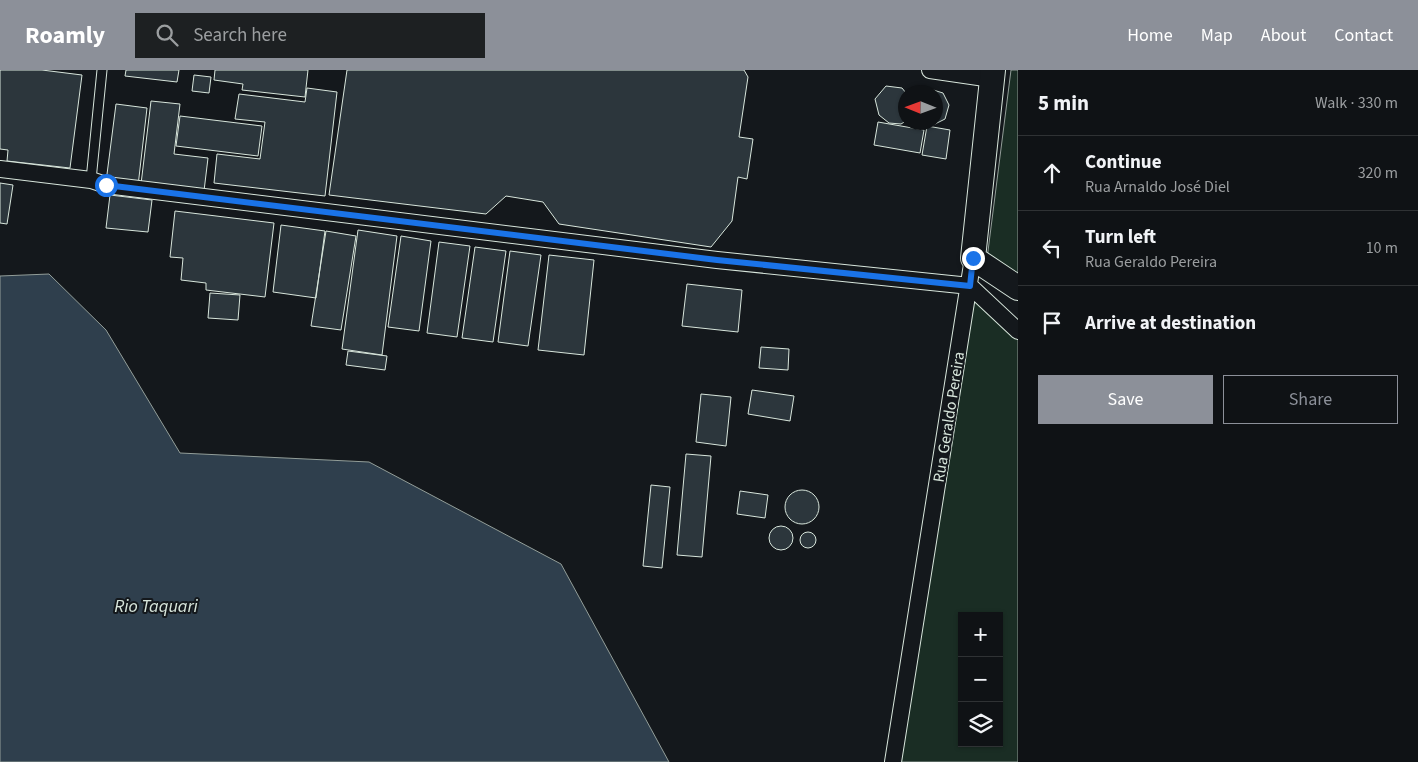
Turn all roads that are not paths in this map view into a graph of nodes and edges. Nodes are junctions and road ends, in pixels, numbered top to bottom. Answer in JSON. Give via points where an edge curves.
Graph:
{"nodes":[{"id":1,"x":102,"y":70,"type":"edge"},
{"id":2,"x":930,"y":70,"type":"edge"},
{"id":3,"x":993,"y":74,"type":"edge"},
{"id":4,"x":0,"y":169,"type":"edge"},
{"id":5,"x":91,"y":180,"type":"junction"},
{"id":6,"x":973,"y":258,"type":"junction"},
{"id":7,"x":970,"y":286,"type":"junction"},
{"id":8,"x":1018,"y":288,"type":"edge"},
{"id":9,"x":1018,"y":331,"type":"edge"},
{"id":10,"x":893,"y":762,"type":"edge"}],
"edges":[{"from":1,"to":5,"type":"lane"},
{"from":2,"to":3,"type":"street"},
{"from":3,"to":6,"type":"street","name":"Rua Geraldo Pereira"},
{"from":4,"to":5,"type":"street"},
{"from":5,"to":7,"type":"street","via":[[106,185],[717,260]]},
{"from":6,"to":7,"type":"street","name":"Rua Geraldo Pereira"},
{"from":6,"to":8,"type":"street"},
{"from":7,"to":9,"type":"street"},
{"from":7,"to":10,"type":"street","name":"Rua Geraldo Pereira"}]}
